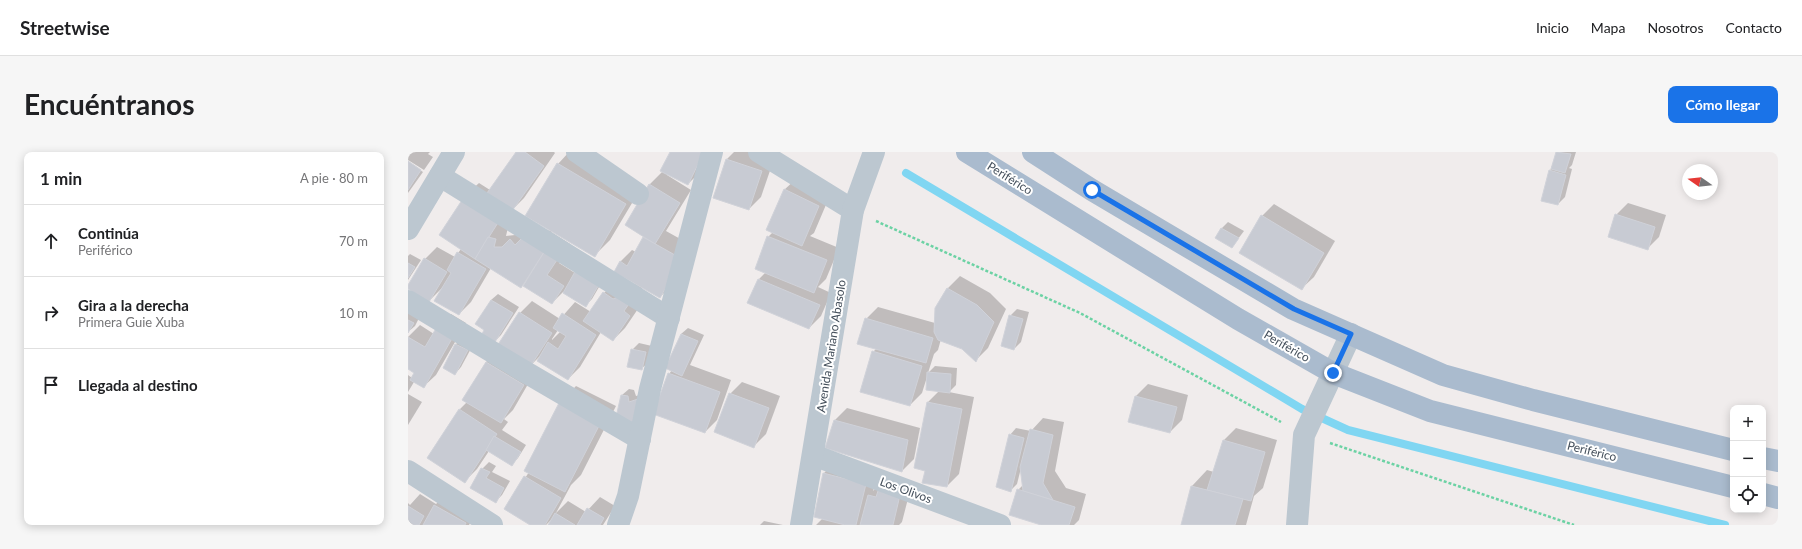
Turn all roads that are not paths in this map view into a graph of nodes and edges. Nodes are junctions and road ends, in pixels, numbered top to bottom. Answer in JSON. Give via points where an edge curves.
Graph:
{"nodes":[{"id":1,"x":454,"y":152,"type":"edge"},
{"id":2,"x":577,"y":152,"type":"edge"},
{"id":3,"x":712,"y":152,"type":"edge"},
{"id":4,"x":759,"y":152,"type":"edge"},
{"id":5,"x":968,"y":152,"type":"edge"},
{"id":6,"x":1033,"y":152,"type":"edge"},
{"id":7,"x":871,"y":160,"type":"edge"},
{"id":8,"x":440,"y":176,"type":"junction"},
{"id":9,"x":638,"y":194,"type":"dead end"},
{"id":10,"x":854,"y":210,"type":"junction"},
{"id":11,"x":408,"y":230,"type":"edge"},
{"id":12,"x":408,"y":300,"type":"edge"},
{"id":13,"x":669,"y":318,"type":"junction"},
{"id":14,"x":1351,"y":334,"type":"junction"},
{"id":15,"x":1333,"y":373,"type":"junction"},
{"id":16,"x":640,"y":439,"type":"junction"},
{"id":17,"x":1730,"y":449,"type":"edge"},
{"id":18,"x":813,"y":455,"type":"junction"},
{"id":19,"x":1766,"y":459,"type":"edge"},
{"id":20,"x":1778,"y":461,"type":"edge"},
{"id":21,"x":408,"y":471,"type":"edge"},
{"id":22,"x":1730,"y":486,"type":"edge"},
{"id":23,"x":1766,"y":495,"type":"edge"},
{"id":24,"x":1778,"y":498,"type":"edge"},
{"id":25,"x":483,"y":522,"type":"edge"},
{"id":26,"x":618,"y":525,"type":"edge"},
{"id":27,"x":800,"y":525,"type":"edge"},
{"id":28,"x":1000,"y":525,"type":"edge"},
{"id":29,"x":1297,"y":525,"type":"edge"}],
"edges":[{"from":1,"to":8,"type":"street"},
{"from":2,"to":9,"type":"street"},
{"from":3,"to":13,"type":"street"},
{"from":4,"to":10,"type":"street"},
{"from":5,"to":15,"type":"main road","name":"Periférico","via":[[1238,319]]},
{"from":6,"to":14,"type":"main road","via":[[1092,190],[1294,309]]},
{"from":7,"to":10,"type":"street","name":"Avenida Mariano Abasolo"},
{"from":8,"to":11,"type":"street"},
{"from":8,"to":13,"type":"street"},
{"from":10,"to":18,"type":"street","name":"Avenida Mariano Abasolo"},
{"from":12,"to":16,"type":"street"},
{"from":13,"to":16,"type":"street"},
{"from":14,"to":15,"type":"street"},
{"from":14,"to":17,"type":"main road","via":[[1443,375]]},
{"from":15,"to":22,"type":"main road","name":"Periférico","via":[[1430,411]]},
{"from":15,"to":29,"type":"street","via":[[1306,430]]},
{"from":16,"to":26,"type":"street","via":[[628,496]]},
{"from":18,"to":27,"type":"street","name":"Avenida Mariano Abasolo"},
{"from":18,"to":28,"type":"street","name":"Los Olivos"},
{"from":19,"to":20,"type":"main road"},
{"from":21,"to":25,"type":"street"},
{"from":23,"to":24,"type":"main road"}]}
